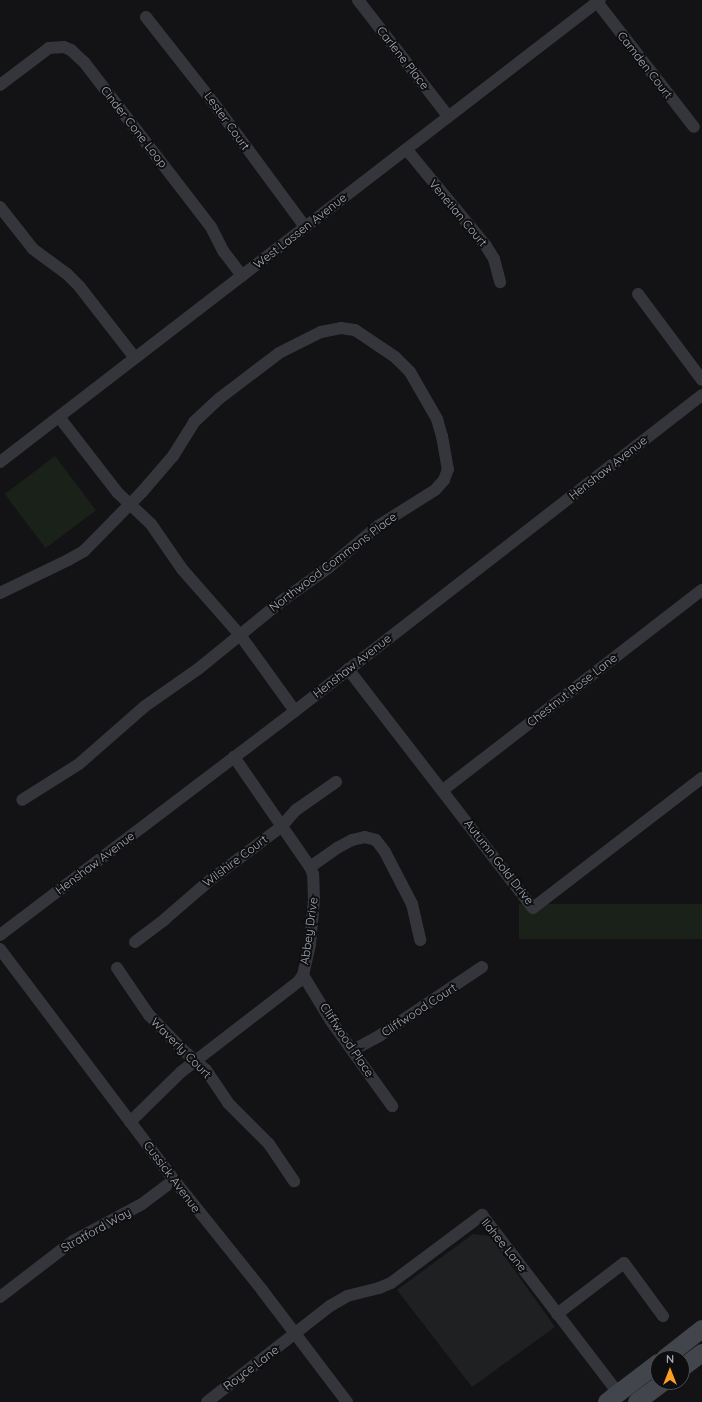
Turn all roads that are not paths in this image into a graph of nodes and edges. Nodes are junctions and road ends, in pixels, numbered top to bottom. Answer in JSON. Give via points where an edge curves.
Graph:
{"nodes":[{"id":1,"x":358,"y":0,"type":"edge"},
{"id":2,"x":598,"y":1,"type":"edge"},
{"id":3,"x":146,"y":16,"type":"dead end"},
{"id":4,"x":0,"y":85,"type":"edge"},
{"id":5,"x":448,"y":116,"type":"junction"},
{"id":6,"x":694,"y":127,"type":"dead end"},
{"id":7,"x":407,"y":150,"type":"junction"},
{"id":8,"x":0,"y":207,"type":"edge"},
{"id":9,"x":305,"y":227,"type":"junction"},
{"id":10,"x":242,"y":276,"type":"junction"},
{"id":11,"x":500,"y":282,"type":"dead end"},
{"id":12,"x":638,"y":294,"type":"dead end"},
{"id":13,"x":135,"y":358,"type":"junction"},
{"id":14,"x":702,"y":380,"type":"edge"},
{"id":15,"x":702,"y":395,"type":"edge"},
{"id":16,"x":59,"y":417,"type":"junction"},
{"id":17,"x":0,"y":462,"type":"edge"},
{"id":18,"x":130,"y":505,"type":"junction"},
{"id":19,"x":702,"y":590,"type":"edge"},
{"id":20,"x":0,"y":593,"type":"edge"},
{"id":21,"x":240,"y":635,"type":"junction"},
{"id":22,"x":348,"y":669,"type":"junction"},
{"id":23,"x":295,"y":711,"type":"junction"},
{"id":24,"x":234,"y":757,"type":"junction"},
{"id":25,"x":702,"y":778,"type":"edge"},
{"id":26,"x":336,"y":782,"type":"dead end"},
{"id":27,"x":443,"y":790,"type":"junction"},
{"id":28,"x":22,"y":800,"type":"dead end"},
{"id":29,"x":281,"y":826,"type":"junction"},
{"id":30,"x":310,"y":867,"type":"junction"},
{"id":31,"x":0,"y":935,"type":"edge"},
{"id":32,"x":420,"y":940,"type":"dead end"},
{"id":33,"x":135,"y":942,"type":"dead end"},
{"id":34,"x":0,"y":949,"type":"edge"},
{"id":35,"x":482,"y":967,"type":"dead end"},
{"id":36,"x":117,"y":968,"type":"dead end"},
{"id":37,"x":303,"y":974,"type":"junction"},
{"id":38,"x":354,"y":1050,"type":"junction"},
{"id":39,"x":195,"y":1061,"type":"junction"},
{"id":40,"x":392,"y":1106,"type":"dead end"},
{"id":41,"x":130,"y":1122,"type":"junction"},
{"id":42,"x":174,"y":1180,"type":"junction"},
{"id":43,"x":294,"y":1181,"type":"dead end"},
{"id":44,"x":0,"y":1297,"type":"edge"},
{"id":45,"x":557,"y":1314,"type":"junction"},
{"id":46,"x":663,"y":1316,"type":"dead end"},
{"id":47,"x":702,"y":1329,"type":"edge"},
{"id":48,"x":296,"y":1334,"type":"junction"},
{"id":49,"x":675,"y":1350,"type":"edge"},
{"id":50,"x":702,"y":1352,"type":"edge"},
{"id":51,"x":690,"y":1362,"type":"edge"},
{"id":52,"x":650,"y":1369,"type":"edge"},
{"id":53,"x":653,"y":1390,"type":"edge"},
{"id":54,"x":613,"y":1398,"type":"edge"},
{"id":55,"x":207,"y":1402,"type":"edge"},
{"id":56,"x":347,"y":1402,"type":"edge"},
{"id":57,"x":637,"y":1402,"type":"edge"}],
"edges":[{"from":1,"to":5,"type":"street","name":"Carlene Place"},
{"from":2,"to":5,"type":"street","name":"West Lassen Avenue"},
{"from":2,"to":6,"type":"street","name":"Camden Court"},
{"from":3,"to":9,"type":"street","name":"Lester Court"},
{"from":4,"to":10,"type":"street","name":"Cinder Cone Loop","via":[[49,48],[64,47],[78,55],[211,227],[224,252]]},
{"from":5,"to":7,"type":"street","name":"West Lassen Avenue"},
{"from":7,"to":9,"type":"street","name":"West Lassen Avenue"},
{"from":7,"to":11,"type":"street","name":"Venetian Court","via":[[490,252]]},
{"from":8,"to":13,"type":"street","via":[[33,249],[79,286]]},
{"from":9,"to":10,"type":"street","name":"West Lassen Avenue"},
{"from":10,"to":13,"type":"street","name":"West Lassen Avenue"},
{"from":12,"to":14,"type":"street"},
{"from":13,"to":16,"type":"street","name":"West Lassen Avenue"},
{"from":15,"to":22,"type":"street","name":"Henshaw Avenue"},
{"from":16,"to":17,"type":"street","name":"West Lassen Avenue"},
{"from":16,"to":18,"type":"street"},
{"from":18,"to":20,"type":"street","name":"Northwood Commons Place","via":[[76,557]]},
{"from":18,"to":21,"type":"street","via":[[151,524],[190,580]]},
{"from":18,"to":21,"type":"street","name":"Northwood Commons Place","via":[[173,456],[189,429],[201,415],[250,373],[295,344],[332,329],[349,328],[363,334],[405,366],[423,392],[440,428],[448,464],[444,480],[435,490],[378,526],[338,561],[283,600]]},
{"from":19,"to":27,"type":"street","name":"Chestnut Rose Lane"},
{"from":21,"to":23,"type":"street"},
{"from":21,"to":28,"type":"street","name":"Northwood Commons Place","via":[[144,707],[78,764]]},
{"from":22,"to":23,"type":"street","name":"Henshaw Avenue"},
{"from":22,"to":27,"type":"street","name":"Autumn Gold Drive"},
{"from":23,"to":24,"type":"street","name":"Henshaw Avenue"},
{"from":24,"to":29,"type":"street","name":"Abbey Drive"},
{"from":24,"to":31,"type":"street","name":"Henshaw Avenue"},
{"from":25,"to":27,"type":"street","name":"Autumn Gold Drive","via":[[533,908]]},
{"from":26,"to":29,"type":"street","name":"Wilshire Court","via":[[296,810]]},
{"from":29,"to":30,"type":"street","name":"Abbey Drive"},
{"from":29,"to":33,"type":"street","name":"Wilshire Court"},
{"from":30,"to":32,"type":"street","via":[[352,840],[366,837],[376,840],[412,904]]},
{"from":30,"to":37,"type":"street","name":"Abbey Drive","via":[[314,882],[314,899],[310,944]]},
{"from":34,"to":41,"type":"street","name":"Cussick Avenue"},
{"from":35,"to":38,"type":"street","name":"Cliffwood Court"},
{"from":36,"to":39,"type":"street","name":"Waverly Court","via":[[149,1015]]},
{"from":37,"to":38,"type":"street","name":"Cliffwood Place","via":[[331,1021]]},
{"from":37,"to":39,"type":"street","name":"Abbey Drive","via":[[298,982]]},
{"from":38,"to":40,"type":"street","name":"Cliffwood Place"},
{"from":39,"to":41,"type":"street","name":"Abbey Drive"},
{"from":39,"to":43,"type":"street","name":"Waverly Court","via":[[208,1073],[228,1103],[269,1144]]},
{"from":41,"to":42,"type":"street","name":"Cussick Avenue"},
{"from":42,"to":44,"type":"street","name":"Stratford Way","via":[[142,1204],[73,1241]]},
{"from":42,"to":48,"type":"street","name":"Cussick Avenue"},
{"from":45,"to":46,"type":"street","via":[[624,1263]]},
{"from":45,"to":48,"type":"street","name":"Ilahee Lane","via":[[482,1215],[403,1276],[379,1288],[338,1301]]},
{"from":45,"to":54,"type":"street","name":"Ilahee Lane"},
{"from":47,"to":49,"type":"main road"},
{"from":48,"to":55,"type":"street","name":"Royce Lane"},
{"from":48,"to":56,"type":"street","name":"Cussick Avenue"},
{"from":50,"to":51,"type":"main road"},
{"from":52,"to":54,"type":"main road"},
{"from":53,"to":57,"type":"main road"}]}
